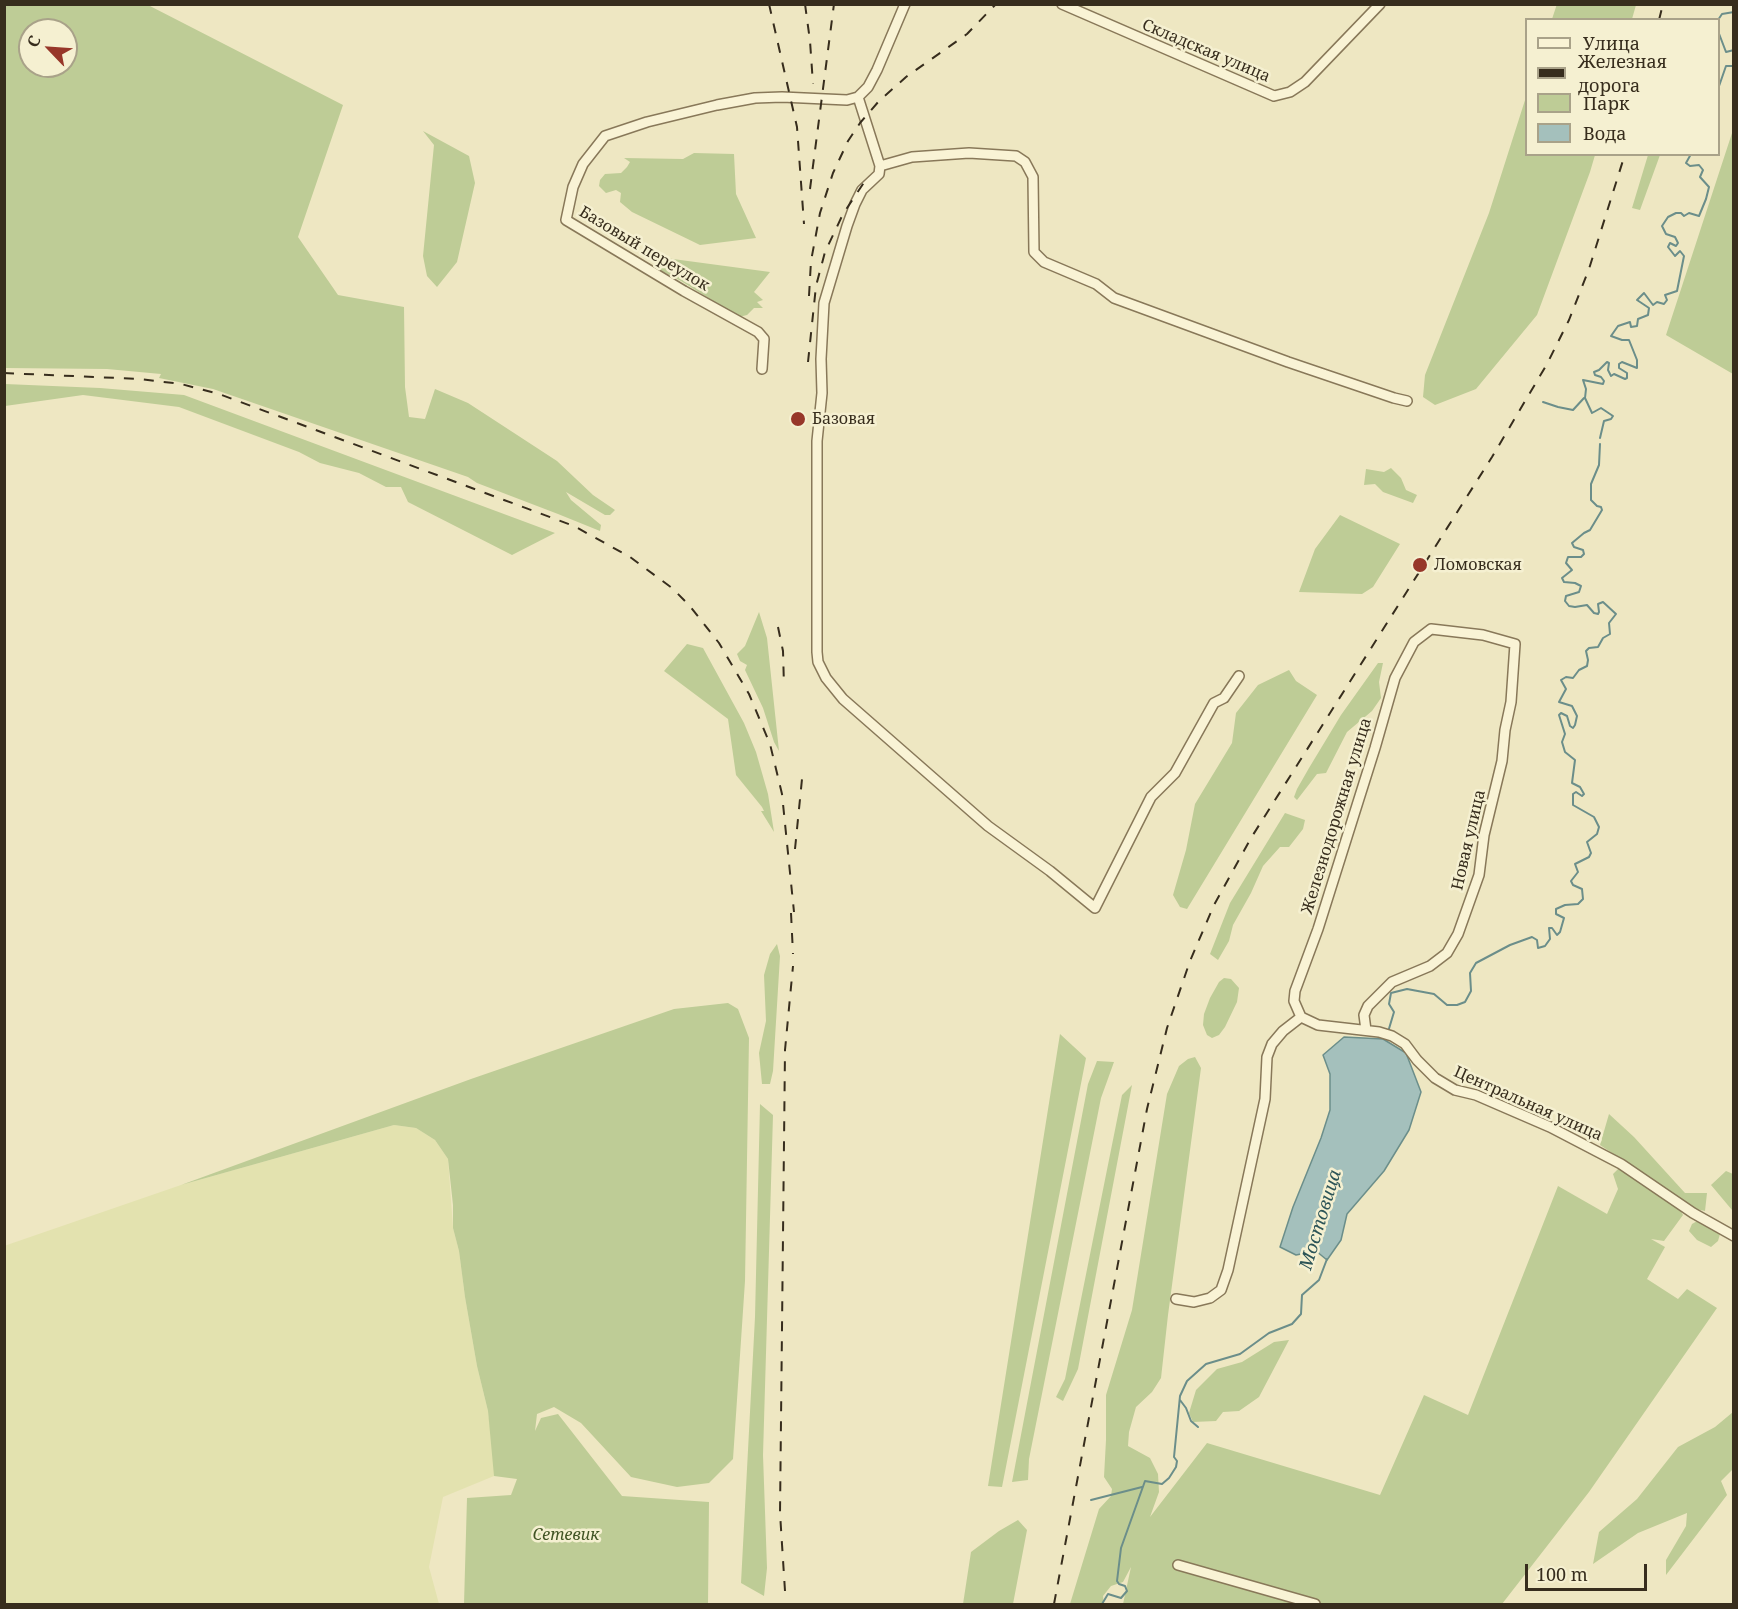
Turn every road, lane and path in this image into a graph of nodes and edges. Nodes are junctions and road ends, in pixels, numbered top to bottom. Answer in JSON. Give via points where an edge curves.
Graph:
{"nodes":[{"id":1,"x":905,"y":4,"type":"edge"},
{"id":2,"x":1062,"y":4,"type":"edge"},
{"id":3,"x":1380,"y":4,"type":"edge"},
{"id":4,"x":858,"y":97,"type":"junction"},
{"id":5,"x":880,"y":166,"type":"junction"},
{"id":6,"x":762,"y":369,"type":"dead end"},
{"id":7,"x":1407,"y":401,"type":"dead end"},
{"id":8,"x":1515,"y":644,"type":"joint"},
{"id":9,"x":1239,"y":676,"type":"dead end"},
{"id":10,"x":1300,"y":1017,"type":"junction"},
{"id":11,"x":1366,"y":1030,"type":"junction"},
{"id":12,"x":1734,"y":1236,"type":"edge"},
{"id":13,"x":1176,"y":1299,"type":"dead end"},
{"id":14,"x":1178,"y":1565,"type":"dead end"},
{"id":15,"x":1315,"y":1605,"type":"edge"}],
"edges":[{"from":1,"to":4,"type":"street","via":[[872,80]]},
{"from":2,"to":3,"type":"street","name":"Складская улица","via":[[1274,96],[1305,82]]},
{"from":4,"to":5,"type":"street"},
{"from":4,"to":6,"type":"street","name":"Базовый переулок","via":[[755,98],[648,122],[605,136],[583,164],[573,187],[566,220],[758,332],[764,339]]},
{"from":5,"to":7,"type":"street","via":[[922,156],[1016,156],[1025,162],[1033,177],[1035,252],[1044,262],[1096,284],[1114,298]]},
{"from":5,"to":9,"type":"street","via":[[879,174],[862,190],[855,204],[824,303],[817,441],[818,662],[826,678],[843,699],[988,826],[1095,908],[1151,797],[1175,772],[1214,703],[1224,698]]},
{"from":8,"to":10,"type":"street","name":"Железнодорожная улица","via":[[1431,628],[1414,642],[1395,678],[1318,929],[1295,991]]},
{"from":8,"to":11,"type":"street","name":"Новая улица","via":[[1502,761],[1484,835],[1479,875],[1458,934],[1447,953],[1430,966],[1392,982],[1368,1006],[1364,1016]]},
{"from":10,"to":11,"type":"street","name":"Центральная улица","via":[[1318,1025]]},
{"from":10,"to":13,"type":"street","via":[[1272,1044],[1267,1057],[1265,1099],[1221,1290],[1194,1302]]},
{"from":11,"to":12,"type":"street","name":"Центральная улица","via":[[1392,1036],[1405,1044],[1435,1078],[1455,1090],[1551,1127],[1621,1164]]},
{"from":14,"to":15,"type":"street"}]}
